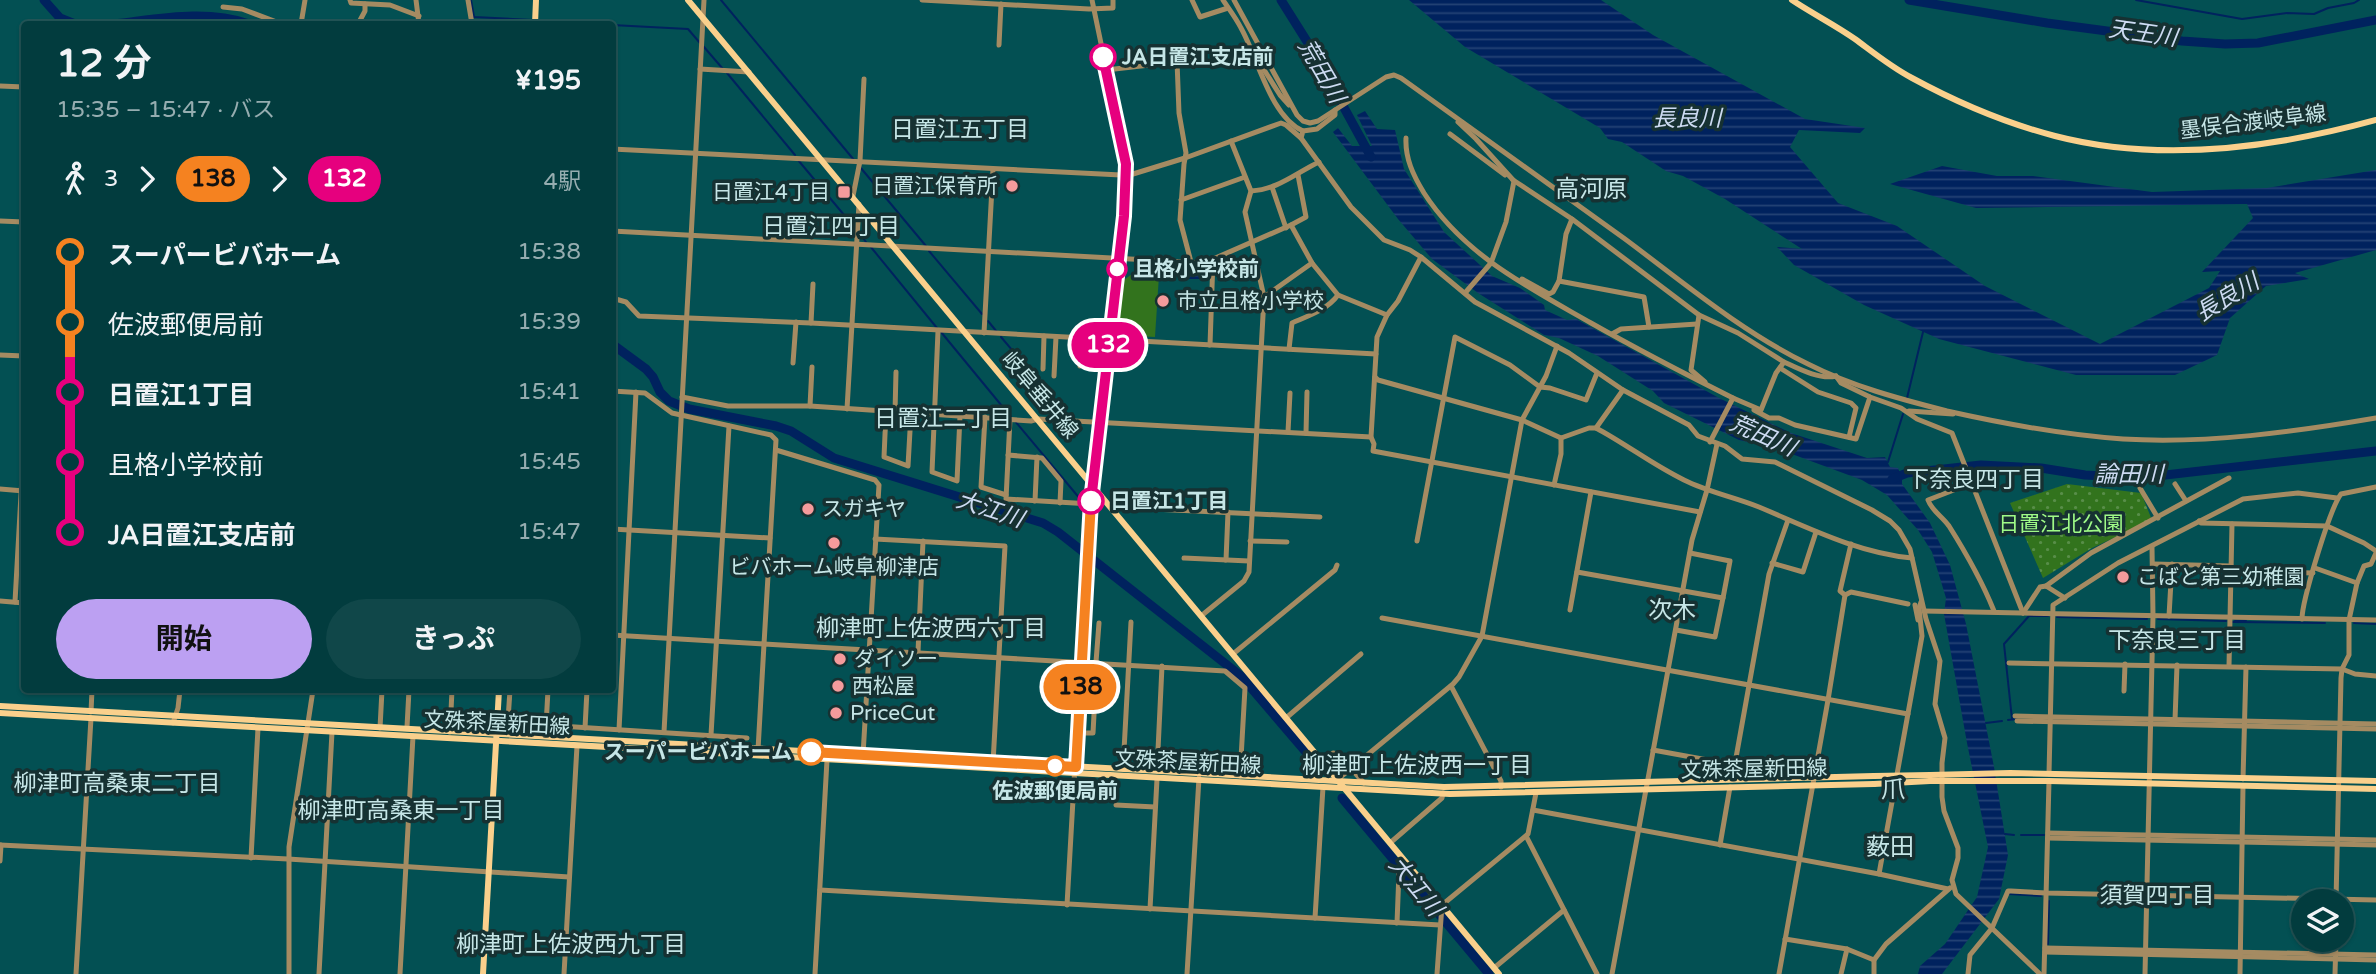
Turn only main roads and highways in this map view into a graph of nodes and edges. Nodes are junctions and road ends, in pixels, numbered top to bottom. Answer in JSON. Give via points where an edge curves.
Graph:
{"nodes":[{"id":1,"x":536,"y":0,"type":"edge"},
{"id":2,"x":688,"y":0,"type":"edge"},
{"id":3,"x":1792,"y":0,"type":"edge"},
{"id":4,"x":535,"y":21,"type":"edge"},
{"id":5,"x":2376,"y":120,"type":"edge"},
{"id":6,"x":499,"y":693,"type":"edge"},
{"id":7,"x":0,"y":706,"type":"edge"},
{"id":8,"x":0,"y":713,"type":"edge"},
{"id":9,"x":91,"y":715,"type":"junction"},
{"id":10,"x":175,"y":720,"type":"junction"},
{"id":11,"x":307,"y":728,"type":"junction"},
{"id":12,"x":496,"y":738,"type":"junction"},
{"id":13,"x":758,"y":753,"type":"junction"},
{"id":14,"x":1075,"y":770,"type":"junction"},
{"id":15,"x":1157,"y":775,"type":"junction"},
{"id":16,"x":1199,"y":778,"type":"junction"},
{"id":17,"x":2376,"y":781,"type":"edge"},
{"id":18,"x":1340,"y":784,"type":"junction"},
{"id":19,"x":2338,"y":784,"type":"junction"},
{"id":20,"x":1647,"y":786,"type":"junction"},
{"id":21,"x":2376,"y":789,"type":"edge"},
{"id":22,"x":1496,"y":971,"type":"edge"},
{"id":23,"x":483,"y":974,"type":"edge"}],
"edges":[{"from":1,"to":4,"type":"main road"},
{"from":2,"to":18,"type":"main road","name":"岐阜垂井線","via":[[1233,654],[1247,681],[1286,718]]},
{"from":3,"to":5,"type":"main road","name":"墨俣合渡岐阜線","via":[[1912,78],[1976,110],[2057,137],[2144,149],[2219,148],[2312,135]]},
{"from":6,"to":12,"type":"main road"},
{"from":7,"to":9,"type":"main road"},
{"from":8,"to":9,"type":"main road"},
{"from":9,"to":10,"type":"main road"},
{"from":10,"to":11,"type":"main road"},
{"from":10,"to":11,"type":"main road","name":"文殊茶屋新田線"},
{"from":11,"to":12,"type":"main road","name":"文殊茶屋新田線"},
{"from":11,"to":12,"type":"main road","via":[[380,728]]},
{"from":12,"to":13,"type":"main road"},
{"from":12,"to":13,"type":"main road","name":"文殊茶屋新田線"},
{"from":12,"to":23,"type":"main road"},
{"from":13,"to":14,"type":"main road","name":"文殊茶屋新田線"},
{"from":13,"to":14,"type":"main road","via":[[863,755]]},
{"from":14,"to":15,"type":"main road","name":"文殊茶屋新田線"},
{"from":14,"to":15,"type":"main road","via":[[1123,769]]},
{"from":15,"to":16,"type":"main road"},
{"from":16,"to":18,"type":"main road","via":[[1240,776]]},
{"from":16,"to":18,"type":"main road","name":"文殊茶屋新田線","via":[[1323,787]]},
{"from":17,"to":19,"type":"main road","name":"文殊茶屋新田線"},
{"from":18,"to":20,"type":"main road","name":"文殊茶屋新田線"},
{"from":18,"to":20,"type":"main road","name":"文殊茶屋新田線","via":[[1443,793]]},
{"from":18,"to":22,"type":"main road","name":"岐阜垂井線"},
{"from":19,"to":20,"type":"main road","name":"文殊茶屋新田線","bridge":true,"via":[[1971,777]]},
{"from":19,"to":21,"type":"main road","name":"文殊茶屋新田線"}]}
